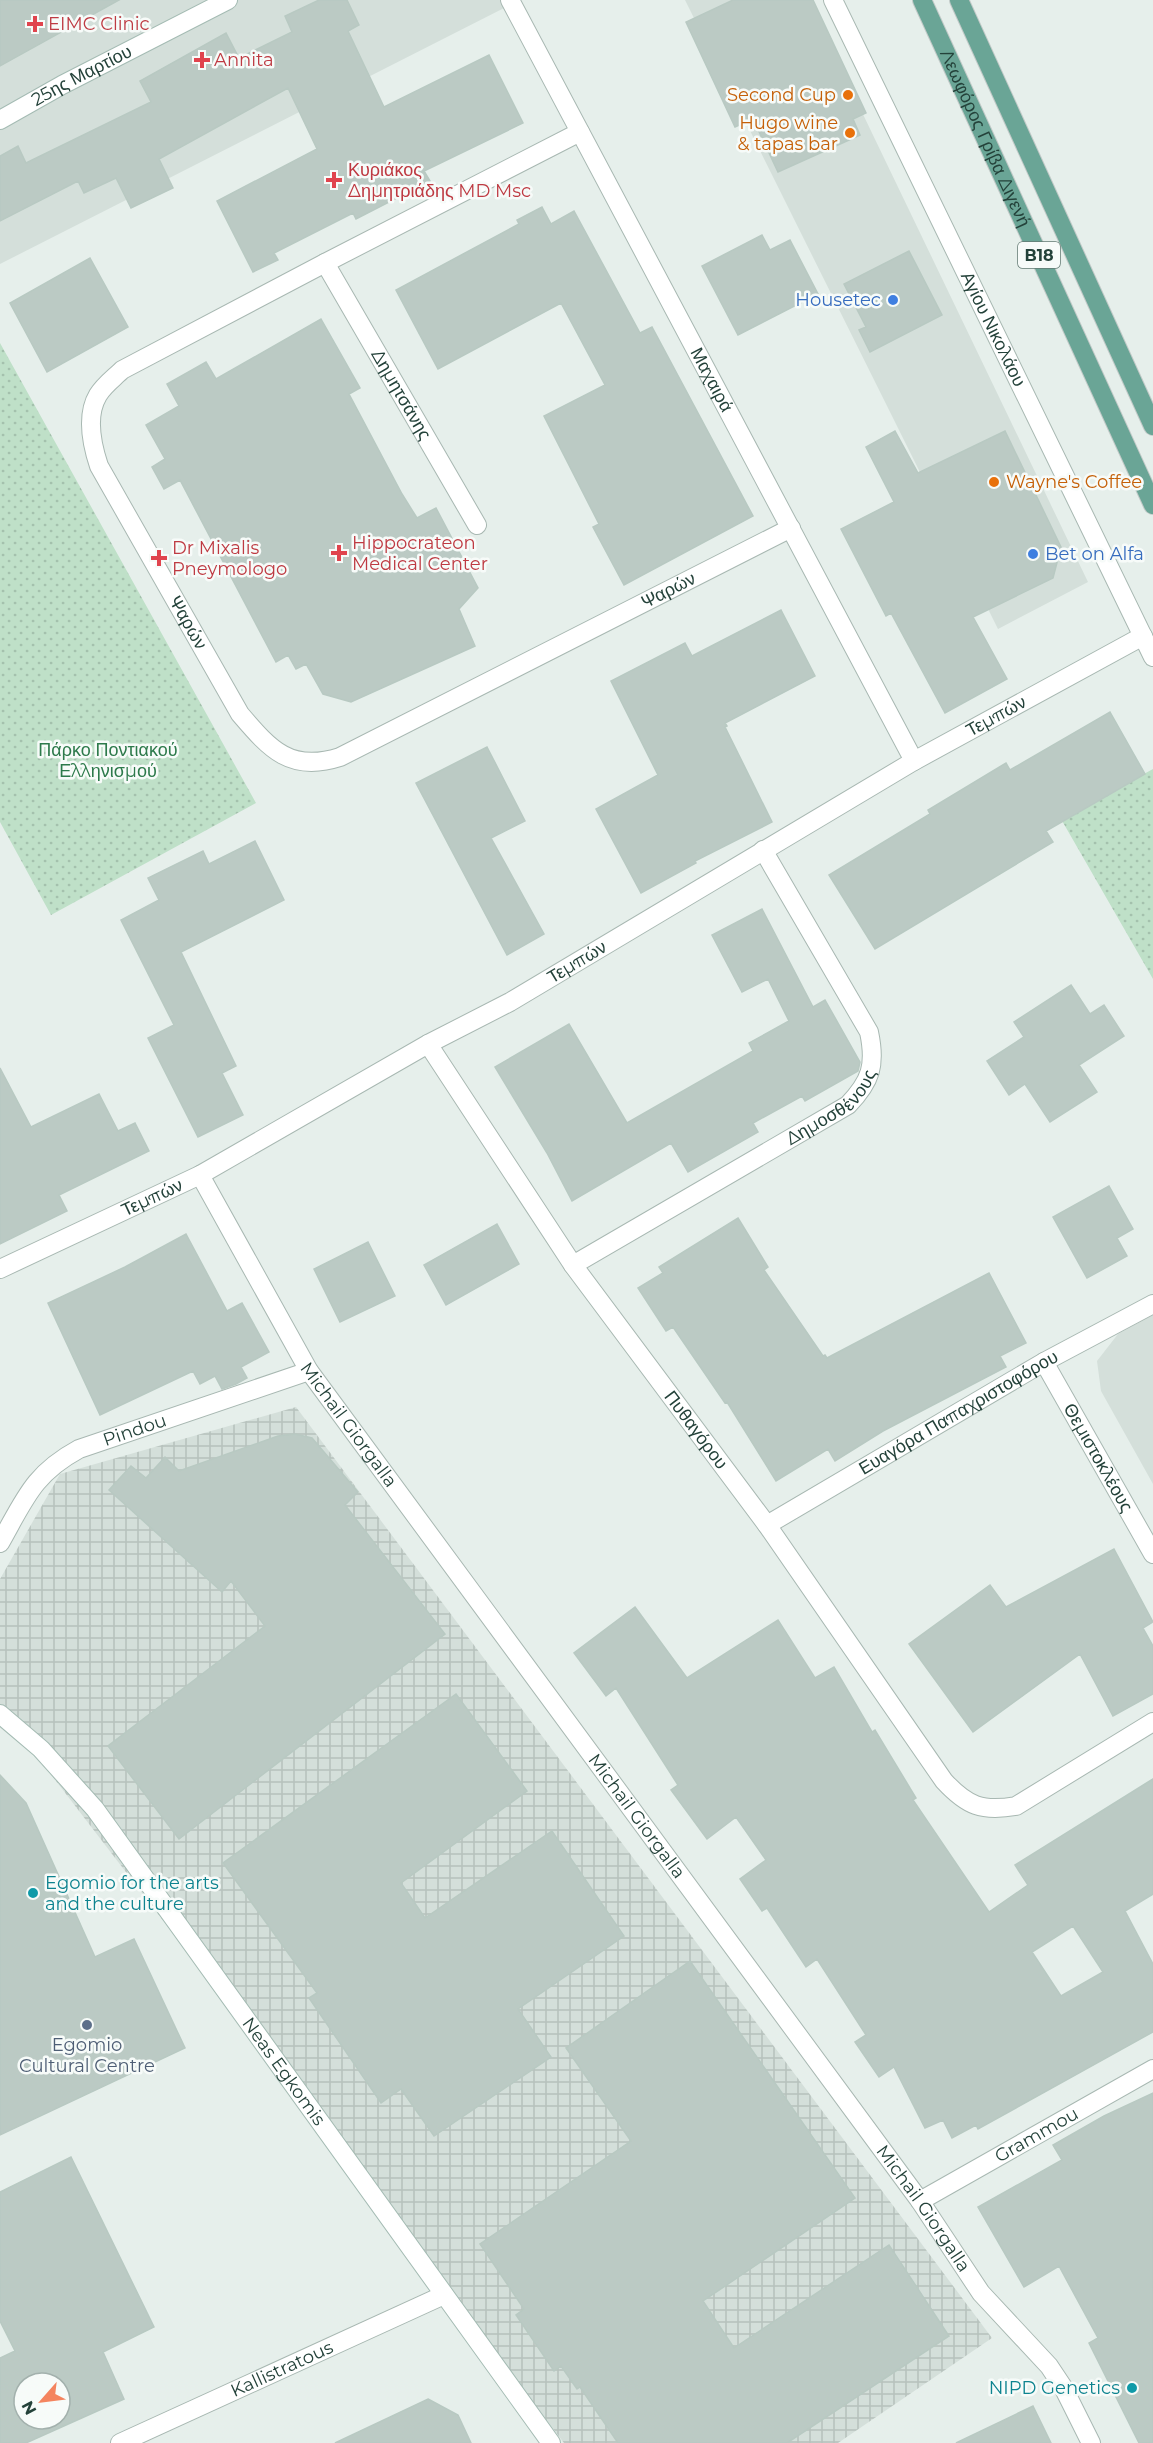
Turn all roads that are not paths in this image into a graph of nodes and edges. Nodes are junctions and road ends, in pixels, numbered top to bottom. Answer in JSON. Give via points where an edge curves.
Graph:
{"nodes":[{"id":1,"x":228,"y":0,"type":"edge"},
{"id":2,"x":510,"y":0,"type":"edge"},
{"id":3,"x":833,"y":0,"type":"edge"},
{"id":4,"x":922,"y":0,"type":"edge"},
{"id":5,"x":959,"y":0,"type":"edge"},
{"id":6,"x":0,"y":120,"type":"edge"},
{"id":7,"x":580,"y":132,"type":"junction"},
{"id":8,"x":325,"y":262,"type":"junction"},
{"id":9,"x":1153,"y":426,"type":"edge"},
{"id":10,"x":1153,"y":506,"type":"edge"},
{"id":11,"x":477,"y":525,"type":"dead end"},
{"id":12,"x":791,"y":528,"type":"junction"},
{"id":13,"x":1143,"y":636,"type":"junction"},
{"id":14,"x":1153,"y":657,"type":"edge"},
{"id":15,"x":914,"y":761,"type":"junction"},
{"id":16,"x":764,"y":850,"type":"junction"},
{"id":17,"x":428,"y":1044,"type":"junction"},
{"id":18,"x":200,"y":1175,"type":"junction"},
{"id":19,"x":573,"y":1265,"type":"junction"},
{"id":20,"x":0,"y":1269,"type":"edge"},
{"id":21,"x":1153,"y":1304,"type":"edge"},
{"id":22,"x":1044,"y":1362,"type":"junction"},
{"id":23,"x":309,"y":1371,"type":"junction"},
{"id":24,"x":767,"y":1525,"type":"junction"},
{"id":25,"x":0,"y":1543,"type":"edge"},
{"id":26,"x":1153,"y":1554,"type":"edge"},
{"id":27,"x":0,"y":1714,"type":"edge"},
{"id":28,"x":1153,"y":1722,"type":"edge"},
{"id":29,"x":1153,"y":2069,"type":"edge"},
{"id":30,"x":920,"y":2201,"type":"junction"},
{"id":31,"x":444,"y":2295,"type":"junction"},
{"id":32,"x":120,"y":2443,"type":"edge"},
{"id":33,"x":551,"y":2443,"type":"edge"},
{"id":34,"x":1091,"y":2443,"type":"edge"}],
"edges":[{"from":1,"to":6,"type":"street","name":"25ης Μαρτίου"},
{"from":2,"to":7,"type":"street","name":"Μαχαιρά"},
{"from":3,"to":13,"type":"street","name":"Αγίου Νικολάου"},
{"from":4,"to":10,"type":"main road","name":"Λεωφόρος Γρίβα Διγενή","number":"B18"},
{"from":5,"to":9,"type":"main road","name":"Λεωφόρος Γρίβα Διγενή","number":"B18"},
{"from":7,"to":8,"type":"street","name":"Ψαρών"},
{"from":7,"to":12,"type":"street","name":"Μαχαιρά"},
{"from":8,"to":11,"type":"street","name":"Δημητσάνης"},
{"from":8,"to":12,"type":"street","name":"Ψαρών","via":[[135,362],[98,395],[92,410],[93,447],[99,466],[240,714],[283,757],[322,763],[340,757]]},
{"from":12,"to":15,"type":"street","name":"Μαχαιρά"},
{"from":13,"to":14,"type":"street","name":"Αγίου Νικολάου"},
{"from":13,"to":15,"type":"street","name":"Τεμπών"},
{"from":15,"to":16,"type":"street","name":"Τεμπών"},
{"from":16,"to":17,"type":"street","name":"Τεμπών","via":[[510,1002]]},
{"from":16,"to":19,"type":"street","name":"Δημοσθένους","via":[[870,1032],[874,1052],[871,1072],[862,1091],[848,1105]]},
{"from":17,"to":18,"type":"street","name":"Τεμπών"},
{"from":17,"to":19,"type":"street","name":"Πυθαγόρου"},
{"from":18,"to":20,"type":"street","name":"Τεμπών"},
{"from":18,"to":23,"type":"street","name":"Michail Giorgalla"},
{"from":19,"to":24,"type":"street","name":"Πυθαγόρου"},
{"from":21,"to":22,"type":"street","name":"Ευαγόρα Παπαχριστοφόρου"},
{"from":22,"to":24,"type":"street","name":"Ευαγόρα Παπαχριστοφόρου"},
{"from":22,"to":26,"type":"street","name":"Θεμιστοκλέους"},
{"from":23,"to":25,"type":"street","name":"Pindou","via":[[79,1449],[36,1480]]},
{"from":23,"to":30,"type":"street","name":"Michail Giorgalla"},
{"from":24,"to":28,"type":"street","name":"Πυθαγόρου","via":[[944,1781],[975,1806],[1016,1806]]},
{"from":27,"to":31,"type":"street","name":"Neas Egkomis","via":[[41,1749],[95,1809]]},
{"from":29,"to":30,"type":"street","name":"Grammou"},
{"from":30,"to":34,"type":"street","name":"Michail Giorgalla","via":[[981,2293],[1049,2366]]},
{"from":31,"to":32,"type":"street","name":"Kallistratous"},
{"from":31,"to":33,"type":"street","name":"Neas Egkomis"}]}
